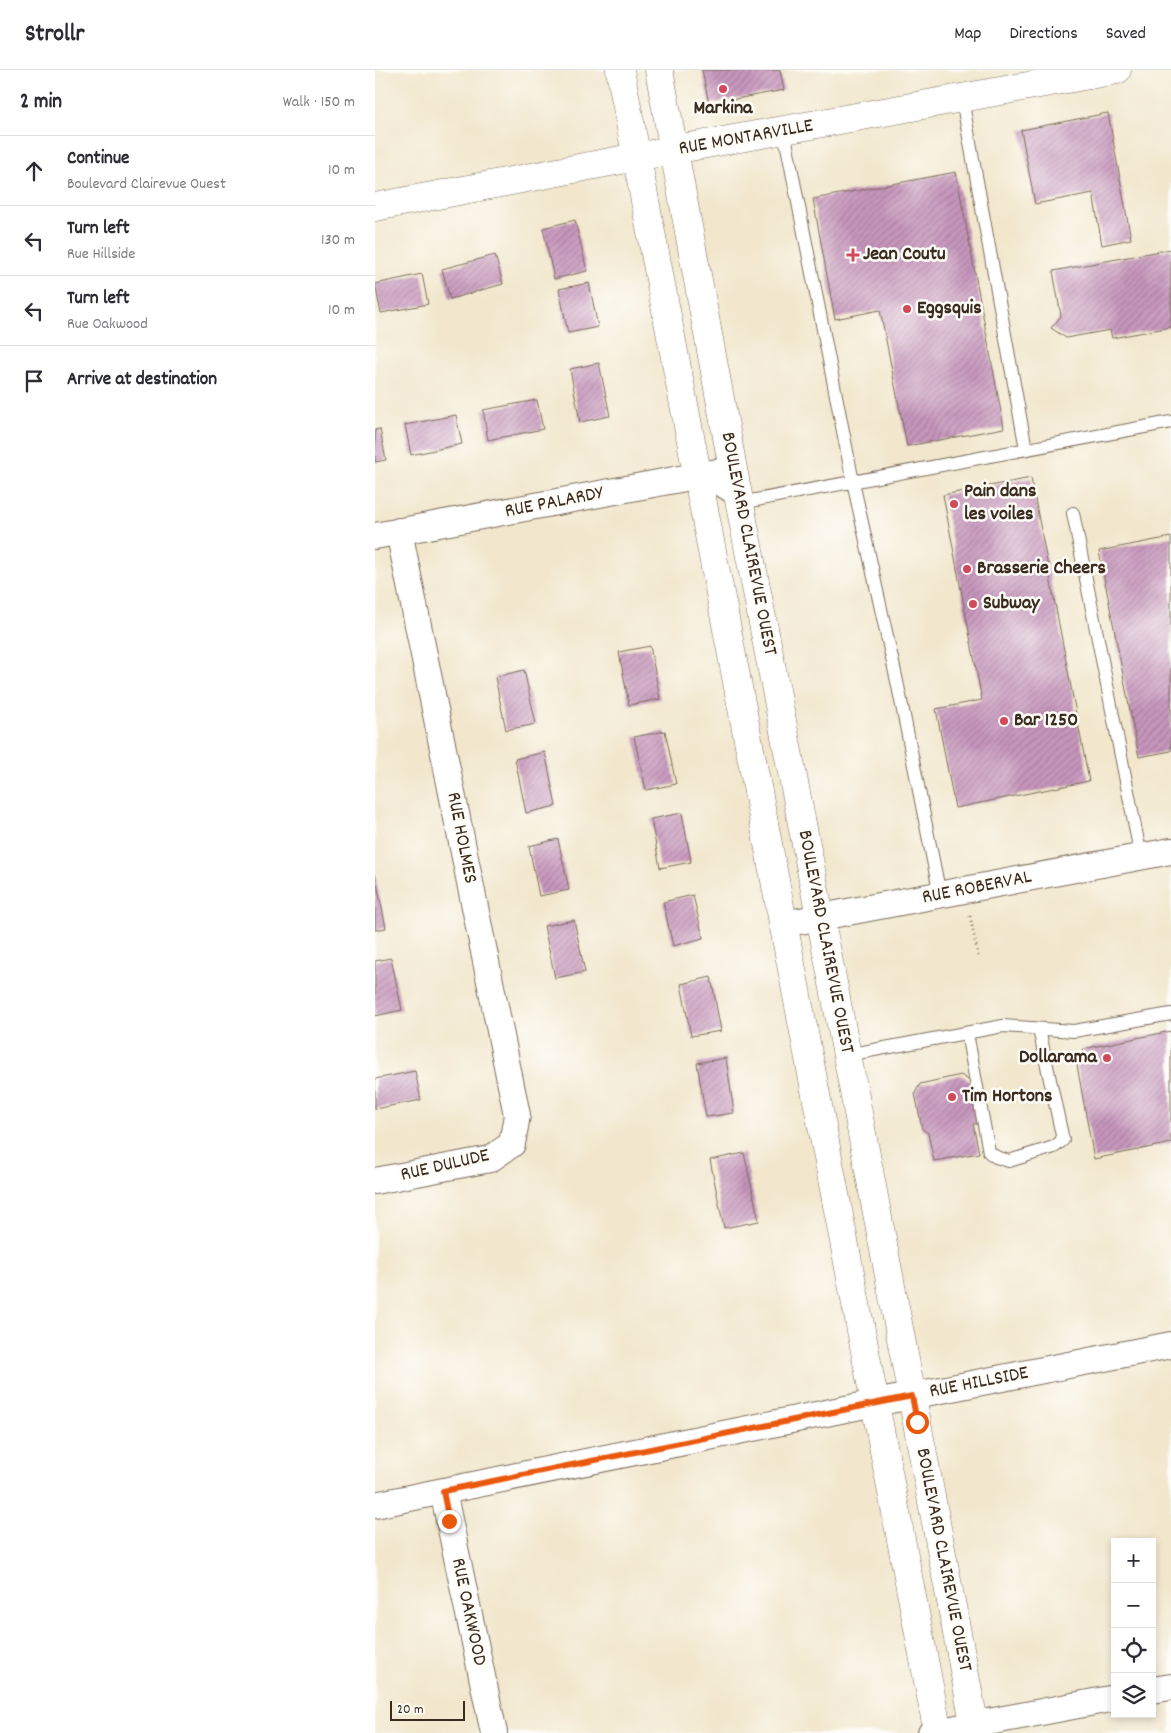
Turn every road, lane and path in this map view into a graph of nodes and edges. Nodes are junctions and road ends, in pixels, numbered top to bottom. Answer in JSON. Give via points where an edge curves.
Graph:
{"nodes":[{"id":1,"x":620,"y":70,"type":"edge"},
{"id":2,"x":659,"y":70,"type":"edge"},
{"id":3,"x":1117,"y":70,"type":"edge"},
{"id":4,"x":962,"y":99,"type":"junction"},
{"id":5,"x":784,"y":131,"type":"junction"},
{"id":6,"x":673,"y":150,"type":"junction"},
{"id":7,"x":635,"y":158,"type":"junction"},
{"id":8,"x":375,"y":207,"type":"edge"},
{"id":9,"x":1171,"y":422,"type":"edge"},
{"id":10,"x":1025,"y":449,"type":"junction"},
{"id":11,"x":733,"y":469,"type":"junction"},
{"id":12,"x":697,"y":476,"type":"junction"},
{"id":13,"x":853,"y":482,"type":"junction"},
{"id":14,"x":740,"y":503,"type":"junction"},
{"id":15,"x":1073,"y":513,"type":"dead end"},
{"id":16,"x":387,"y":534,"type":"edge"},
{"id":17,"x":1171,"y":851,"type":"edge"},
{"id":18,"x":1141,"y":857,"type":"junction"},
{"id":19,"x":940,"y":895,"type":"junction"},
{"id":20,"x":970,"y":916,"type":"dead end"},
{"id":21,"x":820,"y":917,"type":"junction"},
{"id":22,"x":783,"y":924,"type":"junction"},
{"id":23,"x":979,"y":960,"type":"dead end"},
{"id":24,"x":1171,"y":1014,"type":"edge"},
{"id":25,"x":1039,"y":1029,"type":"junction"},
{"id":26,"x":967,"y":1032,"type":"junction"},
{"id":27,"x":847,"y":1056,"type":"junction"},
{"id":28,"x":512,"y":1144,"type":"joint"},
{"id":29,"x":375,"y":1181,"type":"edge"},
{"id":30,"x":1171,"y":1345,"type":"edge"},
{"id":31,"x":912,"y":1396,"type":"junction"},
{"id":32,"x":875,"y":1403,"type":"junction"},
{"id":33,"x":443,"y":1491,"type":"junction"},
{"id":34,"x":375,"y":1505,"type":"edge"},
{"id":35,"x":1171,"y":1686,"type":"edge"},
{"id":36,"x":1156,"y":1689,"type":"edge"},
{"id":37,"x":1111,"y":1699,"type":"edge"},
{"id":38,"x":975,"y":1729,"type":"edge"},
{"id":39,"x":494,"y":1733,"type":"edge"},
{"id":40,"x":935,"y":1733,"type":"edge"}],
"edges":[{"from":1,"to":7,"type":"street","name":"BOULEVARD CLAIREVUE OUEST"},
{"from":2,"to":6,"type":"street","name":"BOULEVARD CLAIREVUE OUEST"},
{"from":3,"to":4,"type":"street","name":"RUE MONTARVILLE"},
{"from":4,"to":5,"type":"street","name":"RUE MONTARVILLE"},
{"from":4,"to":10,"type":"lane"},
{"from":5,"to":6,"type":"street","name":"RUE MONTARVILLE"},
{"from":5,"to":13,"type":"lane"},
{"from":6,"to":7,"type":"street","name":"RUE MONTARVILLE"},
{"from":6,"to":11,"type":"street","name":"BOULEVARD CLAIREVUE OUEST"},
{"from":7,"to":8,"type":"street","name":"RUE MONTARVILLE"},
{"from":7,"to":12,"type":"street","name":"BOULEVARD CLAIREVUE OUEST"},
{"from":9,"to":10,"type":"lane"},
{"from":10,"to":13,"type":"lane"},
{"from":11,"to":12,"type":"street","name":"RUE PALARDY"},
{"from":11,"to":14,"type":"street","name":"BOULEVARD CLAIREVUE OUEST"},
{"from":12,"to":14,"type":"lane"},
{"from":12,"to":16,"type":"street","name":"RUE PALARDY"},
{"from":12,"to":22,"type":"street","name":"BOULEVARD CLAIREVUE OUEST"},
{"from":13,"to":14,"type":"lane"},
{"from":13,"to":19,"type":"lane"},
{"from":14,"to":21,"type":"street","name":"BOULEVARD CLAIREVUE OUEST"},
{"from":15,"to":18,"type":"lane"},
{"from":16,"to":28,"type":"street","name":"RUE HOLMES","via":[[517,1116]]},
{"from":17,"to":18,"type":"street","name":"RUE ROBERVAL"},
{"from":18,"to":19,"type":"street","name":"RUE ROBERVAL"},
{"from":19,"to":21,"type":"street","name":"RUE ROBERVAL"},
{"from":20,"to":23,"type":"path"},
{"from":21,"to":22,"type":"street","name":"RUE ROBERVAL"},
{"from":21,"to":27,"type":"street","name":"BOULEVARD CLAIREVUE OUEST"},
{"from":22,"to":32,"type":"street","name":"BOULEVARD CLAIREVUE OUEST"},
{"from":24,"to":25,"type":"lane","via":[[1074,1031]]},
{"from":25,"to":26,"type":"lane","via":[[1003,1026]]},
{"from":25,"to":26,"type":"lane","via":[[1063,1140],[1054,1147],[1009,1161],[989,1152]]},
{"from":26,"to":27,"type":"lane"},
{"from":27,"to":31,"type":"street","name":"BOULEVARD CLAIREVUE OUEST"},
{"from":28,"to":29,"type":"street","name":"RUE DULUDE","via":[[490,1159]]},
{"from":30,"to":31,"type":"street","name":"RUE HILLSIDE"},
{"from":31,"to":32,"type":"street","name":"RUE HILLSIDE"},
{"from":31,"to":38,"type":"street","name":"BOULEVARD CLAIREVUE OUEST"},
{"from":32,"to":33,"type":"street","name":"RUE HILLSIDE"},
{"from":32,"to":40,"type":"street","name":"BOULEVARD CLAIREVUE OUEST"},
{"from":33,"to":34,"type":"street","name":"RUE HILLSIDE"},
{"from":33,"to":39,"type":"street","name":"RUE OAKWOOD"},
{"from":35,"to":36,"type":"street"},
{"from":37,"to":38,"type":"street"},
{"from":38,"to":40,"type":"street"}]}
